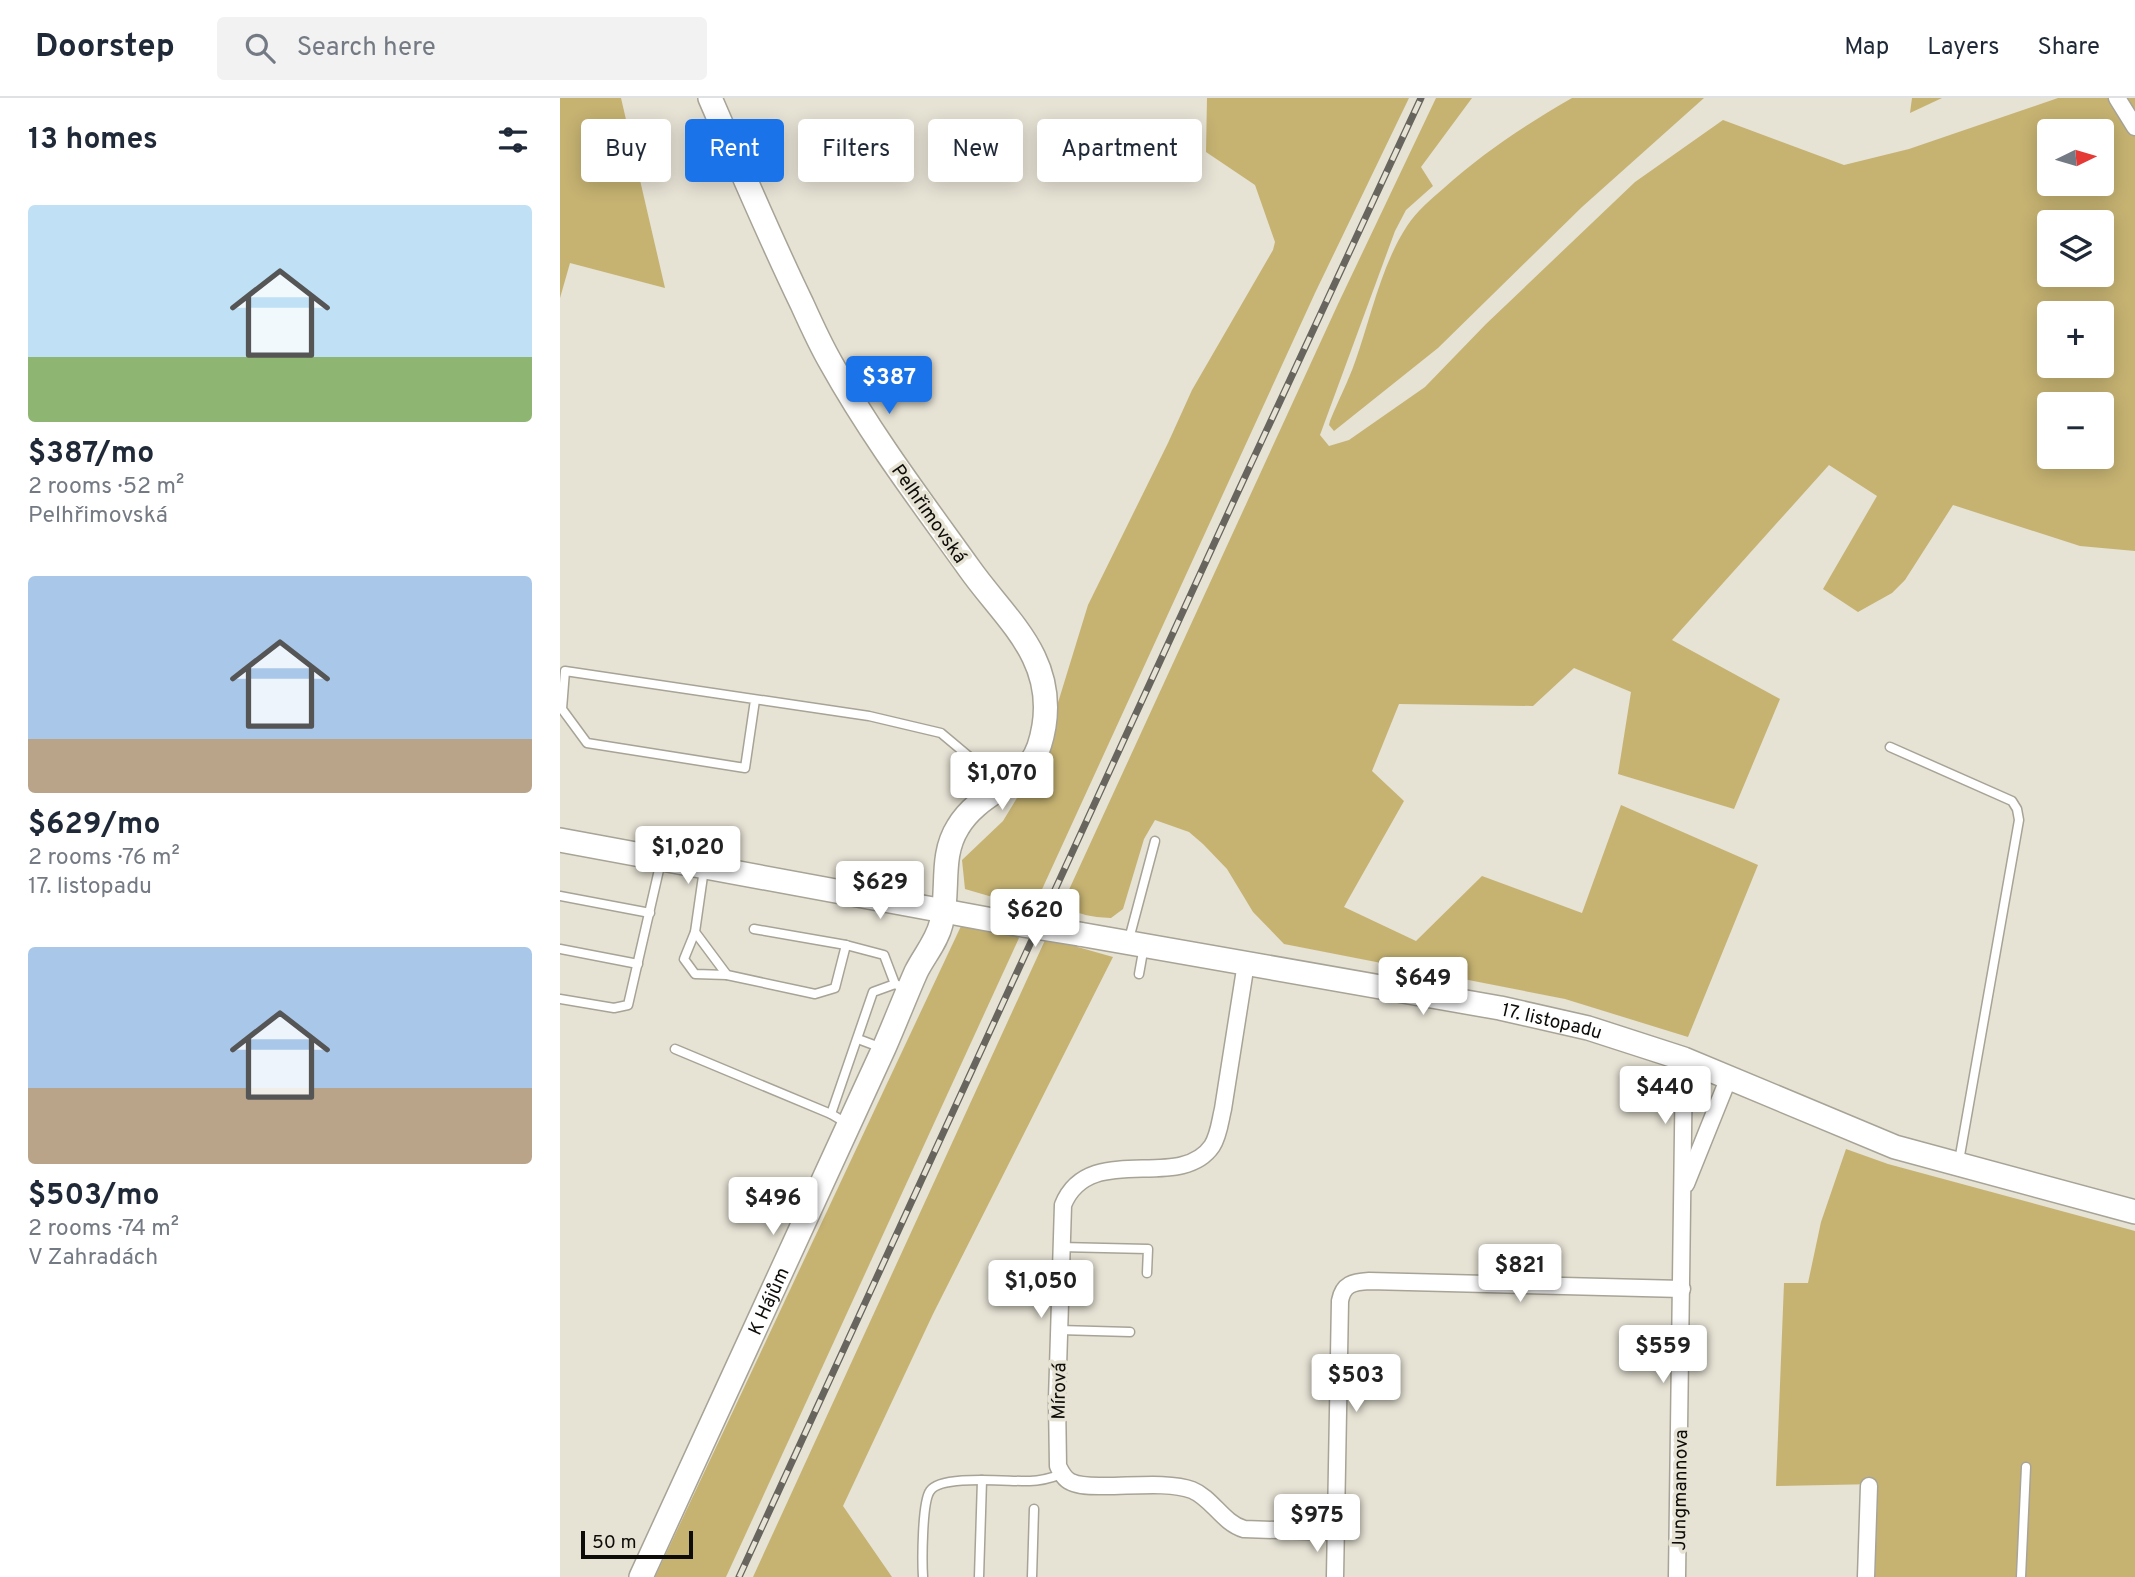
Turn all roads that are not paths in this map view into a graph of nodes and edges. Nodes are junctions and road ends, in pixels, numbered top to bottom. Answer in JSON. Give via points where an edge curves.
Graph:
{"nodes":[{"id":1,"x":710,"y":98,"type":"edge"},
{"id":2,"x":2118,"y":98,"type":"edge"},
{"id":3,"x":2135,"y":127,"type":"edge"},
{"id":4,"x":755,"y":699,"type":"junction"},
{"id":5,"x":1890,"y":747,"type":"dead end"},
{"id":6,"x":1003,"y":785,"type":"junction"},
{"id":7,"x":560,"y":839,"type":"edge"},
{"id":8,"x":1156,"y":841,"type":"dead end"},
{"id":9,"x":662,"y":859,"type":"junction"},
{"id":10,"x":705,"y":866,"type":"junction"},
{"id":11,"x":560,"y":895,"type":"edge"},
{"id":12,"x":944,"y":909,"type":"junction"},
{"id":13,"x":649,"y":913,"type":"junction"},
{"id":14,"x":754,"y":929,"type":"dead end"},
{"id":15,"x":695,"y":932,"type":"junction"},
{"id":16,"x":846,"y":944,"type":"junction"},
{"id":17,"x":1136,"y":944,"type":"junction"},
{"id":18,"x":560,"y":949,"type":"edge"},
{"id":19,"x":1247,"y":963,"type":"junction"},
{"id":20,"x":638,"y":964,"type":"junction"},
{"id":21,"x":1139,"y":974,"type":"dead end"},
{"id":22,"x":727,"y":975,"type":"junction"},
{"id":23,"x":902,"y":987,"type":"junction"},
{"id":24,"x":560,"y":999,"type":"edge"},
{"id":25,"x":858,"y":1039,"type":"junction"},
{"id":26,"x":884,"y":1048,"type":"junction"},
{"id":27,"x":675,"y":1049,"type":"dead end"},
{"id":28,"x":1684,"y":1059,"type":"junction"},
{"id":29,"x":1729,"y":1077,"type":"junction"},
{"id":30,"x":840,"y":1119,"type":"junction"},
{"id":31,"x":1959,"y":1166,"type":"junction"},
{"id":32,"x":1683,"y":1192,"type":"junction"},
{"id":33,"x":2135,"y":1212,"type":"edge"},
{"id":34,"x":1060,"y":1247,"type":"junction"},
{"id":35,"x":1147,"y":1273,"type":"dead end"},
{"id":36,"x":1682,"y":1289,"type":"junction"},
{"id":37,"x":1059,"y":1330,"type":"junction"},
{"id":38,"x":1130,"y":1332,"type":"dead end"},
{"id":39,"x":2026,"y":1467,"type":"dead end"},
{"id":40,"x":1062,"y":1474,"type":"junction"},
{"id":41,"x":982,"y":1480,"type":"junction"},
{"id":42,"x":1869,"y":1486,"type":"dead end"},
{"id":43,"x":1034,"y":1509,"type":"dead end"},
{"id":44,"x":1336,"y":1531,"type":"junction"},
{"id":45,"x":641,"y":1577,"type":"edge"},
{"id":46,"x":923,"y":1577,"type":"edge"},
{"id":47,"x":979,"y":1577,"type":"edge"},
{"id":48,"x":1032,"y":1577,"type":"edge"},
{"id":49,"x":1335,"y":1577,"type":"edge"},
{"id":50,"x":1678,"y":1577,"type":"edge"},
{"id":51,"x":1866,"y":1577,"type":"edge"},
{"id":52,"x":2021,"y":1577,"type":"edge"}],
"edges":[{"from":1,"to":6,"type":"street","name":"Pelhřimovská","via":[[830,363],[901,472],[1019,631],[1041,673],[1045,706],[1041,740],[1034,760]]},
{"from":2,"to":3,"type":"street"},
{"from":4,"to":4,"type":"lane","via":[[565,671],[562,709],[587,743],[745,768]]},
{"from":4,"to":6,"type":"lane","via":[[869,716],[942,733]]},
{"from":5,"to":31,"type":"lane","via":[[2012,801],[2020,820]]},
{"from":6,"to":12,"type":"street","name":"Pelhřimovská","via":[[964,818],[950,843]]},
{"from":7,"to":9,"type":"street","name":"17. listopadu"},
{"from":8,"to":17,"type":"lane"},
{"from":9,"to":10,"type":"street","name":"17. listopadu"},
{"from":9,"to":13,"type":"lane"},
{"from":10,"to":12,"type":"street","name":"17. listopadu"},
{"from":10,"to":15,"type":"lane"},
{"from":11,"to":13,"type":"lane"},
{"from":12,"to":17,"type":"street","name":"17. listopadu","bridge":true},
{"from":12,"to":23,"type":"street","name":"K Hájům","via":[[940,927]]},
{"from":13,"to":20,"type":"lane"},
{"from":14,"to":16,"type":"lane"},
{"from":15,"to":22,"type":"lane"},
{"from":15,"to":22,"type":"lane","via":[[684,959],[695,974]]},
{"from":16,"to":22,"type":"lane","via":[[835,988],[815,994]]},
{"from":16,"to":23,"type":"lane","via":[[884,955]]},
{"from":17,"to":19,"type":"street","name":"17. listopadu"},
{"from":17,"to":21,"type":"lane"},
{"from":18,"to":20,"type":"lane"},
{"from":19,"to":28,"type":"street","name":"17. listopadu","via":[[1546,1018]]},
{"from":19,"to":34,"type":"street","name":"Mírová","via":[[1223,1109],[1212,1145],[1195,1160],[1176,1166],[1085,1177],[1067,1194],[1063,1205]]},
{"from":20,"to":24,"type":"lane","via":[[628,1005],[614,1008]]},
{"from":23,"to":25,"type":"lane","via":[[873,992]]},
{"from":23,"to":26,"type":"street","name":"K Hájům"},
{"from":25,"to":26,"type":"lane"},
{"from":25,"to":30,"type":"lane"},
{"from":26,"to":30,"type":"street","name":"K Hájům"},
{"from":27,"to":30,"type":"lane"},
{"from":28,"to":29,"type":"street","name":"17. listopadu"},
{"from":28,"to":32,"type":"street","name":"Jungmannova"},
{"from":29,"to":31,"type":"street","name":"17. listopadu","via":[[1895,1147]]},
{"from":29,"to":32,"type":"street","name":"Jungmannova"},
{"from":30,"to":45,"type":"street","name":"K Hájům"},
{"from":31,"to":33,"type":"street","name":"17. listopadu"},
{"from":32,"to":36,"type":"street","name":"Jungmannova"},
{"from":34,"to":35,"type":"lane","via":[[1148,1249]]},
{"from":34,"to":37,"type":"street","name":"Mírová"},
{"from":36,"to":44,"type":"street","via":[[1349,1284],[1340,1301]]},
{"from":36,"to":50,"type":"street","name":"Jungmannova"},
{"from":37,"to":38,"type":"lane"},
{"from":37,"to":40,"type":"street","name":"Mírová","via":[[1057,1454]]},
{"from":39,"to":52,"type":"lane"},
{"from":40,"to":41,"type":"lane","via":[[1032,1482]]},
{"from":40,"to":44,"type":"street","via":[[1070,1482],[1090,1486],[1175,1486],[1195,1491],[1233,1525],[1244,1529]]},
{"from":41,"to":46,"type":"lane","via":[[942,1483],[929,1492]]},
{"from":41,"to":47,"type":"lane"},
{"from":42,"to":51,"type":"street"},
{"from":43,"to":48,"type":"lane"},
{"from":44,"to":49,"type":"street"}]}
